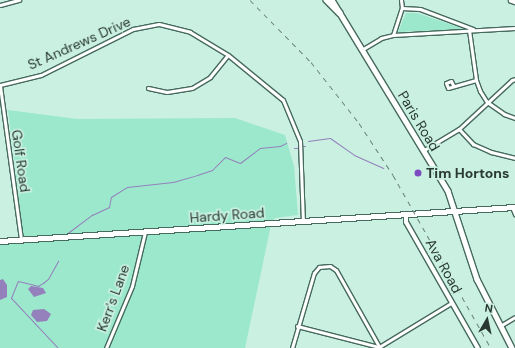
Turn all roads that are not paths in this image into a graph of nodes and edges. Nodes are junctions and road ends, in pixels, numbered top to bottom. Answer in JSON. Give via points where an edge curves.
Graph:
{"nodes":[{"id":1,"x":20,"y":0,"type":"edge"},
{"id":2,"x":327,"y":0,"type":"edge"},
{"id":3,"x":332,"y":0,"type":"edge"},
{"id":4,"x":401,"y":0,"type":"edge"},
{"id":5,"x":0,"y":5,"type":"edge"},
{"id":6,"x":402,"y":8,"type":"junction"},
{"id":7,"x":340,"y":13,"type":"junction"},
{"id":8,"x":515,"y":28,"type":"edge"},
{"id":9,"x":469,"y":30,"type":"junction"},
{"id":10,"x":475,"y":30,"type":"junction"},
{"id":11,"x":393,"y":35,"type":"junction"},
{"id":12,"x":363,"y":49,"type":"junction"},
{"id":13,"x":228,"y":55,"type":"junction"},
{"id":14,"x":476,"y":80,"type":"junction"},
{"id":15,"x":515,"y":80,"type":"edge"},
{"id":16,"x":0,"y":85,"type":"edge"},
{"id":17,"x":453,"y":85,"type":"dead end"},
{"id":18,"x":148,"y":88,"type":"dead end"},
{"id":19,"x":487,"y":102,"type":"junction"},
{"id":20,"x":515,"y":118,"type":"edge"},
{"id":21,"x":459,"y":129,"type":"junction"},
{"id":22,"x":424,"y":150,"type":"junction"},
{"id":23,"x":515,"y":158,"type":"edge"},
{"id":24,"x":514,"y":207,"type":"edge"},
{"id":25,"x":456,"y":211,"type":"junction"},
{"id":26,"x":515,"y":214,"type":"edge"},
{"id":27,"x":406,"y":215,"type":"junction"},
{"id":28,"x":303,"y":221,"type":"junction"},
{"id":29,"x":145,"y":232,"type":"junction"},
{"id":30,"x":21,"y":240,"type":"junction"},
{"id":31,"x":0,"y":241,"type":"edge"},
{"id":32,"x":451,"y":302,"type":"junction"},
{"id":33,"x":515,"y":317,"type":"edge"},
{"id":34,"x":298,"y":326,"type":"junction"},
{"id":35,"x":500,"y":326,"type":"junction"},
{"id":36,"x":380,"y":347,"type":"edge"},
{"id":37,"x":106,"y":348,"type":"edge"},
{"id":38,"x":292,"y":348,"type":"edge"},
{"id":39,"x":478,"y":348,"type":"edge"},
{"id":40,"x":512,"y":348,"type":"edge"}],
"edges":[{"from":1,"to":5,"type":"street"},
{"from":2,"to":7,"type":"highway"},
{"from":3,"to":7,"type":"main road","name":"Paris Road"},
{"from":4,"to":6,"type":"street"},
{"from":6,"to":10,"type":"street","via":[[420,9]]},
{"from":6,"to":11,"type":"street"},
{"from":7,"to":12,"type":"main road","name":"Paris Road"},
{"from":8,"to":10,"type":"street"},
{"from":9,"to":10,"type":"street"},
{"from":9,"to":11,"type":"street"},
{"from":9,"to":14,"type":"street"},
{"from":11,"to":12,"type":"street","via":[[381,38]]},
{"from":12,"to":22,"type":"main road","name":"Paris Road"},
{"from":13,"to":16,"type":"street","name":"St Andrews Drive","via":[[190,32],[159,24],[133,29],[41,75]]},
{"from":13,"to":18,"type":"street","via":[[210,77],[192,88],[167,92]]},
{"from":13,"to":28,"type":"street","name":"St Andrews Drive","via":[[283,100],[294,123],[300,141]]},
{"from":14,"to":17,"type":"street"},
{"from":14,"to":19,"type":"street"},
{"from":15,"to":19,"type":"street"},
{"from":16,"to":30,"type":"street","name":"Golf Road"},
{"from":19,"to":20,"type":"street"},
{"from":19,"to":21,"type":"street"},
{"from":21,"to":22,"type":"street"},
{"from":21,"to":23,"type":"street","via":[[473,144]]},
{"from":22,"to":25,"type":"main road","name":"Paris Road","via":[[448,191]]},
{"from":24,"to":25,"type":"main road","name":"Hardy Road"},
{"from":24,"to":26,"type":"street"},
{"from":25,"to":27,"type":"main road","name":"Hardy Road"},
{"from":25,"to":35,"type":"main road","name":"Paris Road","via":[[477,279]]},
{"from":27,"to":28,"type":"main road","name":"Hardy Road"},
{"from":27,"to":32,"type":"street","name":"Ava Road","via":[[406,222]]},
{"from":28,"to":29,"type":"main road","name":"Hardy Road"},
{"from":29,"to":30,"type":"main road","name":"Hardy Road"},
{"from":29,"to":37,"type":"street","name":"Kerr's Lane","via":[[132,286]]},
{"from":30,"to":31,"type":"main road","name":"Hardy Road"},
{"from":32,"to":36,"type":"street"},
{"from":32,"to":39,"type":"street","name":"Ava Road"},
{"from":33,"to":35,"type":"street"},
{"from":34,"to":36,"type":"street"},
{"from":34,"to":36,"type":"street","via":[[314,273],[319,267],[330,266],[336,270]]},
{"from":34,"to":38,"type":"street"},
{"from":35,"to":40,"type":"main road","name":"Paris Road"}]}
